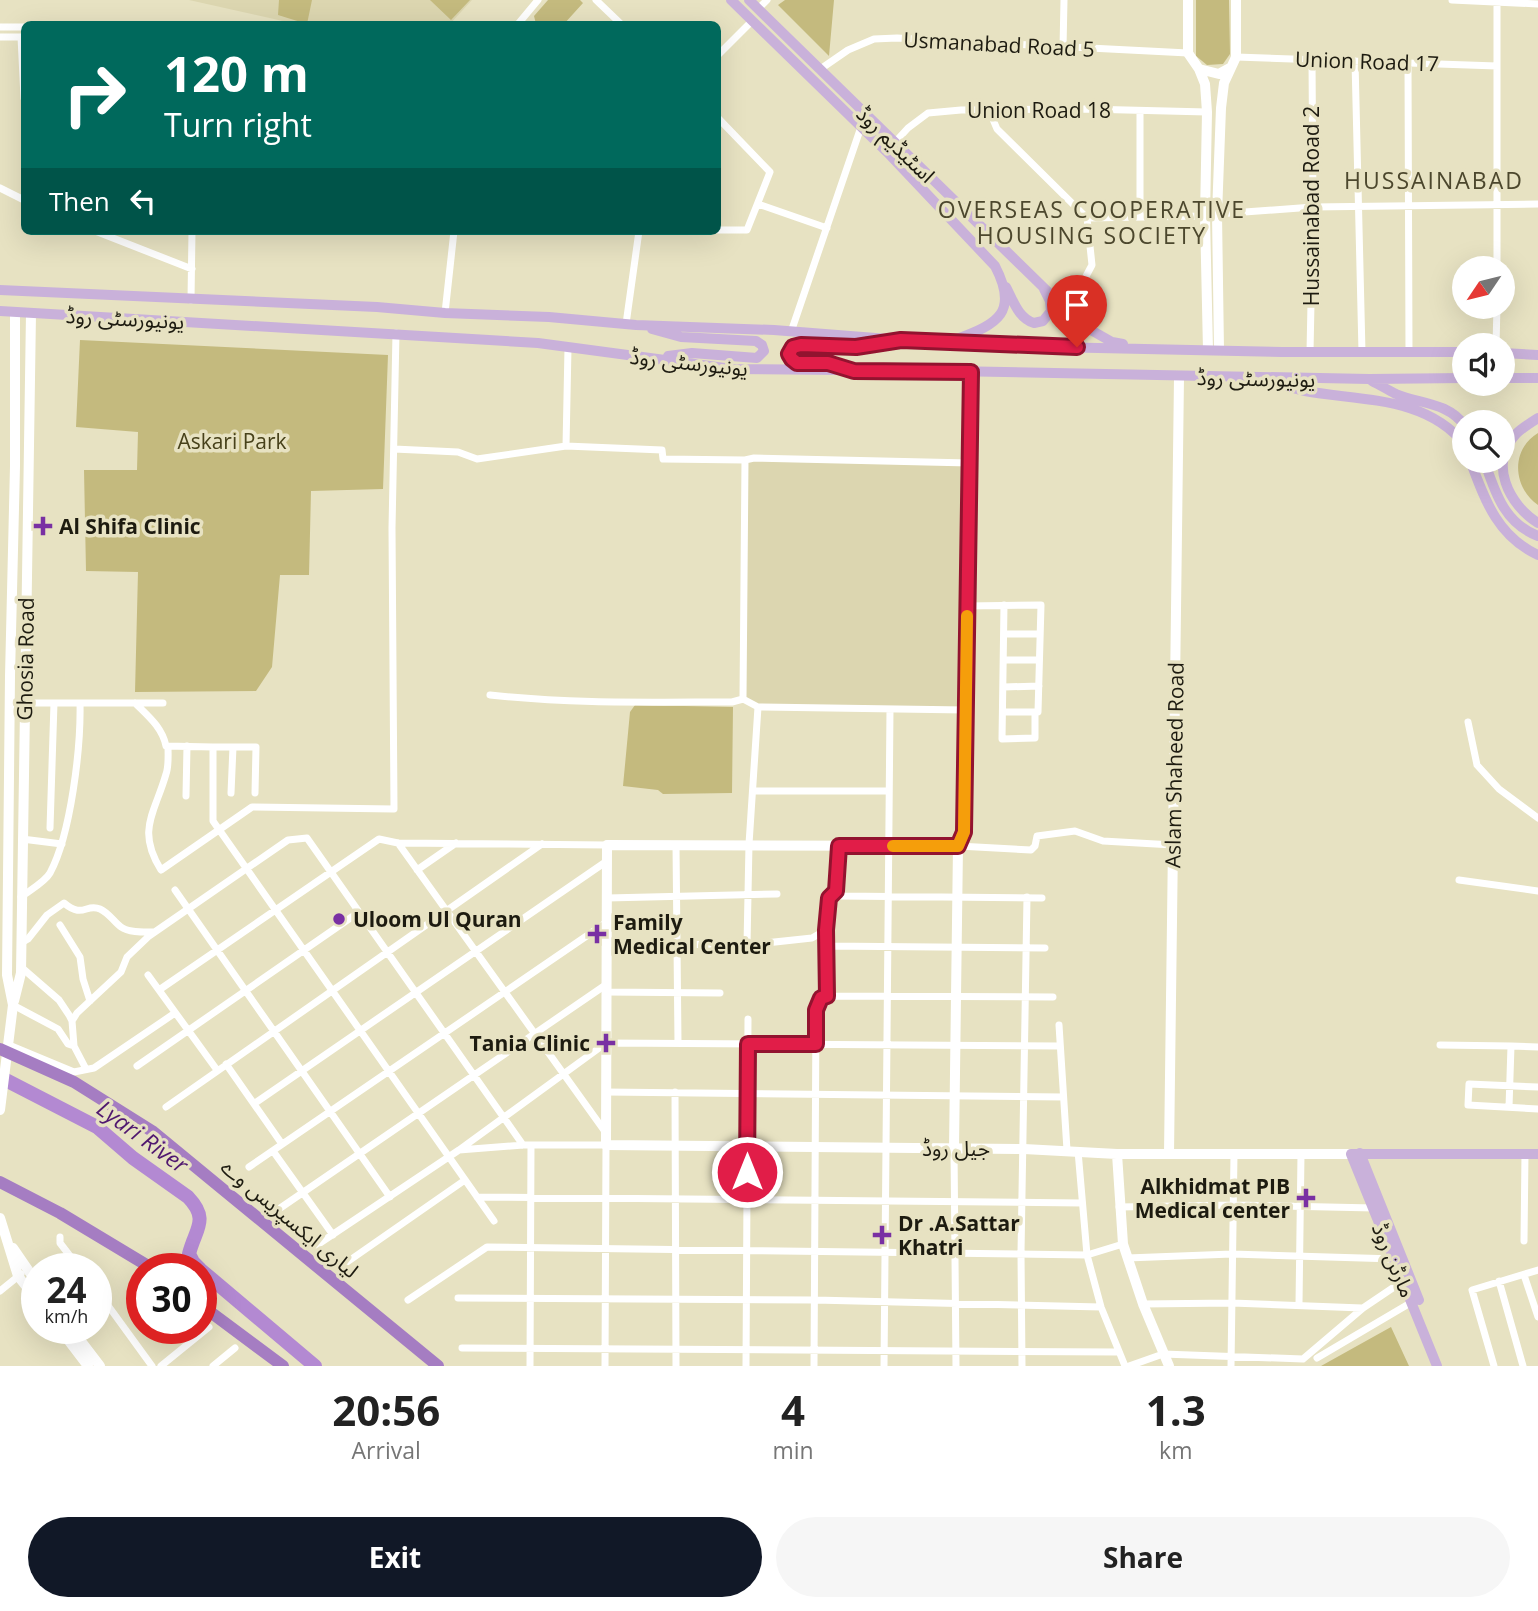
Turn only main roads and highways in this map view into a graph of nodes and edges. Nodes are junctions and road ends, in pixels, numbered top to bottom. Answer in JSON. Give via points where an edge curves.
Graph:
{"nodes":[{"id":1,"x":731,"y":0,"type":"edge"},
{"id":2,"x":749,"y":0,"type":"edge"},
{"id":3,"x":755,"y":14,"type":"junction"},
{"id":4,"x":1004,"y":284,"type":"junction"},
{"id":5,"x":1042,"y":284,"type":"junction"},
{"id":6,"x":0,"y":290,"type":"edge"},
{"id":7,"x":0,"y":311,"type":"edge"},
{"id":8,"x":631,"y":325,"type":"junction"},
{"id":9,"x":901,"y":340,"type":"junction"},
{"id":10,"x":951,"y":342,"type":"junction"},
{"id":11,"x":1150,"y":349,"type":"junction"},
{"id":12,"x":1452,"y":352,"type":"edge"},
{"id":13,"x":1515,"y":354,"type":"edge"},
{"id":14,"x":1538,"y":355,"type":"edge"},
{"id":15,"x":648,"y":359,"type":"junction"},
{"id":16,"x":854,"y":371,"type":"junction"},
{"id":17,"x":1515,"y":377,"type":"edge"},
{"id":18,"x":1258,"y":378,"type":"junction"},
{"id":19,"x":1452,"y":378,"type":"edge"},
{"id":20,"x":1538,"y":378,"type":"edge"},
{"id":21,"x":1369,"y":379,"type":"junction"},
{"id":22,"x":1452,"y":415,"type":"edge"},
{"id":23,"x":1538,"y":418,"type":"edge"},
{"id":24,"x":1452,"y":429,"type":"edge"},
{"id":25,"x":1475,"y":473,"type":"edge"},
{"id":26,"x":1489,"y":473,"type":"edge"},
{"id":27,"x":1538,"y":523,"type":"edge"},
{"id":28,"x":1538,"y":536,"type":"edge"},
{"id":29,"x":1538,"y":555,"type":"edge"},
{"id":30,"x":6,"y":1048,"type":"edge"},
{"id":31,"x":1355,"y":1154,"type":"joint"},
{"id":32,"x":1538,"y":1154,"type":"edge"},
{"id":33,"x":0,"y":1182,"type":"edge"},
{"id":34,"x":126,"y":1253,"type":"edge"},
{"id":35,"x":1398,"y":1259,"type":"junction"},
{"id":36,"x":217,"y":1316,"type":"edge"},
{"id":37,"x":283,"y":1366,"type":"edge"},
{"id":38,"x":438,"y":1366,"type":"edge"},
{"id":39,"x":1437,"y":1366,"type":"edge"},
{"id":40,"x":1444,"y":1366,"type":"edge"}],
"edges":[{"from":1,"to":3,"type":"main road","name":"اسٹیڈیم روڈ"},
{"from":2,"to":3,"type":"main road","name":"اسٹیڈیم روڈ"},
{"from":3,"to":4,"type":"main road","name":"اسٹیڈیم روڈ","via":[[995,266]]},
{"from":3,"to":5,"type":"main road","name":"اسٹیڈیم روڈ","via":[[820,70]]},
{"from":4,"to":5,"type":"main road","name":"اسٹیڈیم روڈ","via":[[1018,311],[1034,323],[1043,321],[1051,311]]},
{"from":4,"to":10,"type":"main road","via":[[1004,306],[997,320]]},
{"from":5,"to":11,"type":"main road","name":"اسٹیڈیم روڈ","via":[[1082,325],[1112,342]]},
{"from":6,"to":8,"type":"main road","name":"یونیورسٹی روڈ","via":[[377,307]]},
{"from":7,"to":15,"type":"main road","name":"یونیورسٹی روڈ","via":[[538,343]]},
{"from":8,"to":9,"type":"main road","name":"یونیورسٹی روڈ"},
{"from":8,"to":15,"type":"main road","via":[[681,337],[756,341],[764,351],[757,358],[692,353]]},
{"from":9,"to":10,"type":"main road","name":"یونیورسٹی روڈ"},
{"from":9,"to":16,"type":"main road","via":[[856,347],[801,345],[789,354],[797,363],[828,363]]},
{"from":10,"to":11,"type":"main road","name":"یونیورسٹی روڈ"},
{"from":11,"to":12,"type":"main road","name":"یونیورسٹی روڈ"},
{"from":13,"to":14,"type":"main road"},
{"from":15,"to":16,"type":"main road","name":"یونیورسٹی روڈ","via":[[732,369]]},
{"from":16,"to":18,"type":"main road","name":"یونیورسٹی روڈ"},
{"from":17,"to":20,"type":"main road"},
{"from":18,"to":21,"type":"main road","name":"یونیورسٹی روڈ"},
{"from":18,"to":24,"type":"main road","via":[[1408,407]]},
{"from":19,"to":21,"type":"main road","name":"یونیورسٹی روڈ"},
{"from":21,"to":22,"type":"main road","via":[[1398,395],[1434,403]]},
{"from":23,"to":27,"type":"main road","via":[[1514,436],[1503,468],[1513,501]]},
{"from":25,"to":29,"type":"main road","via":[[1495,520],[1507,535]]},
{"from":26,"to":28,"type":"main road","via":[[1511,520]]},
{"from":30,"to":38,"type":"highway","name":"لیاری ایکسپریس وے","via":[[74,1082],[152,1131]]},
{"from":31,"to":32,"type":"main road","name":"جیل روڈ"},
{"from":31,"to":35,"type":"main road","name":"مارٹن روڈ"},
{"from":33,"to":34,"type":"highway"},
{"from":35,"to":39,"type":"main road","name":"مارٹن روڈ"},
{"from":35,"to":40,"type":"main road","name":"مارٹن روڈ"},
{"from":36,"to":37,"type":"highway"}]}
